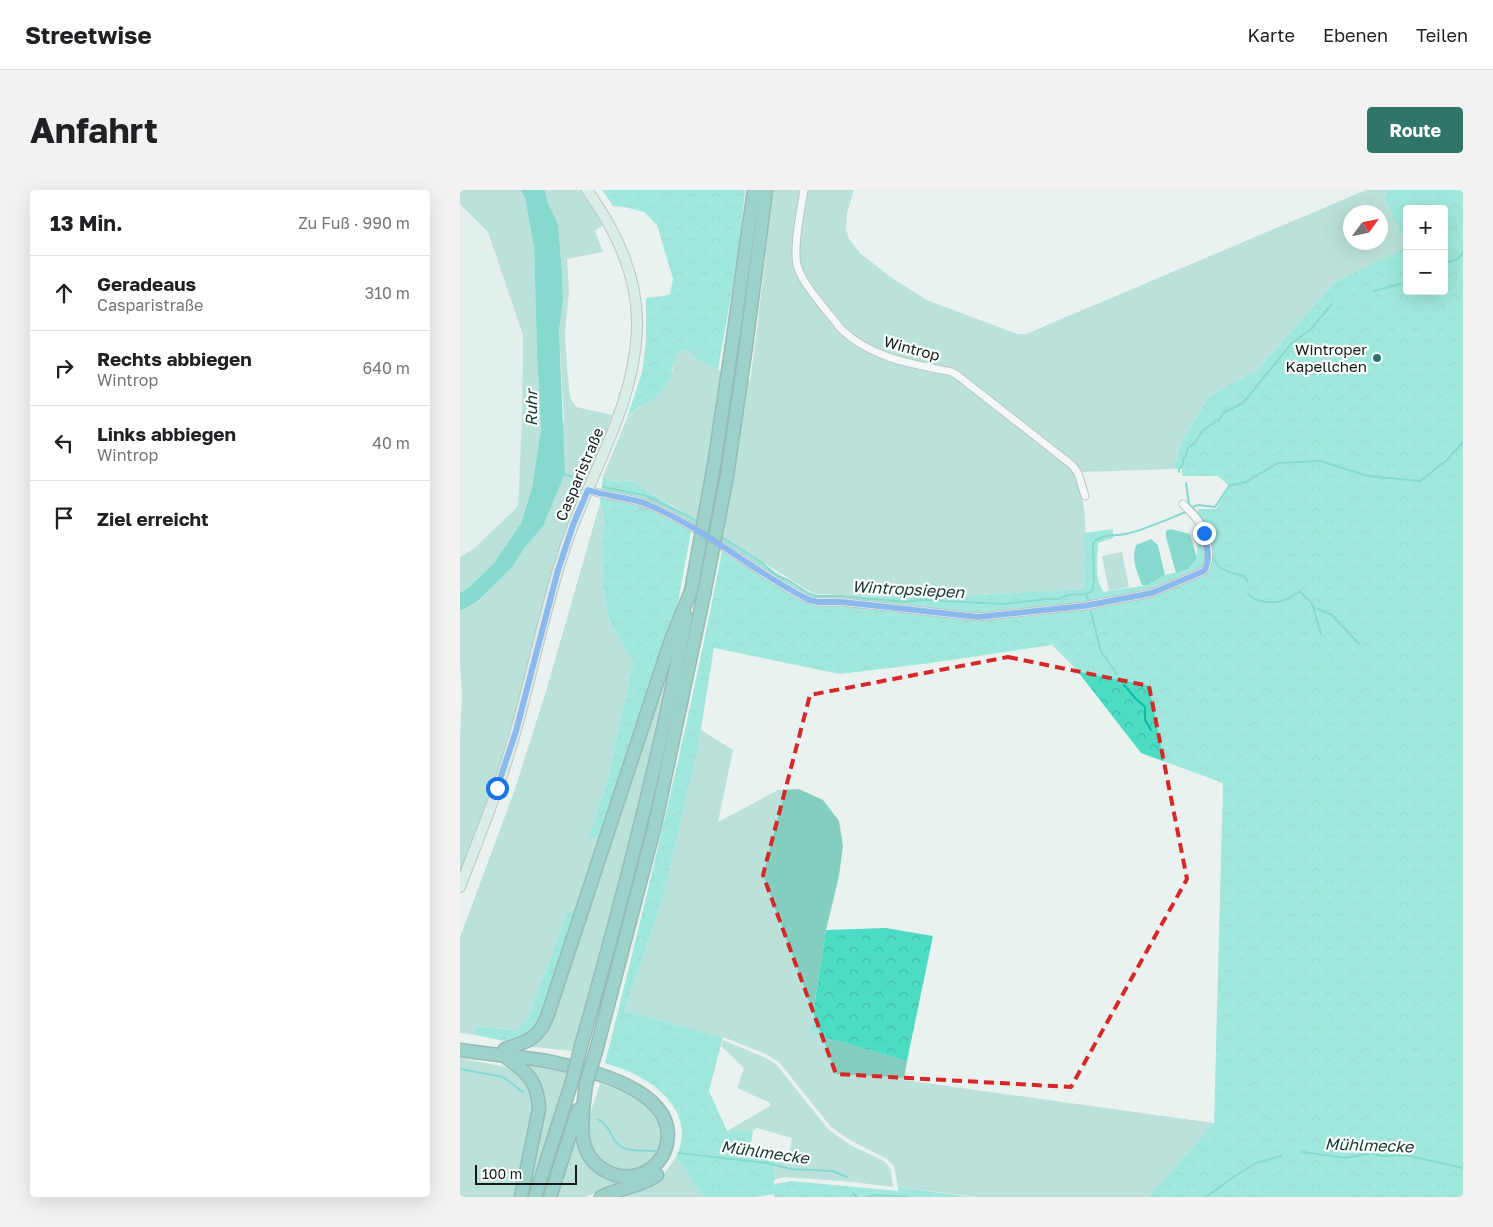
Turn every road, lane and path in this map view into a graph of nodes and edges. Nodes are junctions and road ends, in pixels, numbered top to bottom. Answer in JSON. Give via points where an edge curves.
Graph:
{"nodes":[{"id":1,"x":587,"y":190,"type":"edge"},
{"id":2,"x":754,"y":190,"type":"edge"},
{"id":3,"x":766,"y":190,"type":"edge"},
{"id":4,"x":804,"y":190,"type":"edge"},
{"id":5,"x":588,"y":490,"type":"junction"},
{"id":6,"x":1085,"y":496,"type":"dead end"},
{"id":7,"x":1183,"y":504,"type":"dead end"},
{"id":8,"x":698,"y":592,"type":"junction"},
{"id":9,"x":460,"y":887,"type":"edge"},
{"id":10,"x":460,"y":1043,"type":"edge"},
{"id":11,"x":460,"y":1050,"type":"edge"},
{"id":12,"x":506,"y":1053,"type":"junction"},
{"id":13,"x":586,"y":1084,"type":"junction"},
{"id":14,"x":521,"y":1197,"type":"edge"},
{"id":15,"x":536,"y":1197,"type":"edge"},
{"id":16,"x":550,"y":1197,"type":"edge"},
{"id":17,"x":601,"y":1197,"type":"edge"}],
"edges":[{"from":1,"to":5,"type":"main road","name":"Casparistraße","via":[[601,209],[624,256],[634,290],[637,328],[636,351],[627,393]]},
{"from":2,"to":8,"type":"highway","bridge":true},
{"from":3,"to":8,"type":"highway","bridge":true,"via":[[727,476]]},
{"from":4,"to":6,"type":"street","name":"Wintrop","via":[[796,252],[798,268],[802,279],[841,329],[873,352],[957,375],[1072,465]]},
{"from":5,"to":7,"type":"street","via":[[642,503],[667,514],[809,600],[978,617],[1084,606],[1152,593],[1204,571],[1208,565],[1204,533]]},
{"from":5,"to":9,"type":"main road","name":"Casparistraße","via":[[558,570],[516,731]]},
{"from":8,"to":12,"type":"highway","via":[[671,640],[547,1017],[534,1037]]},
{"from":8,"to":13,"type":"highway","bridge":true,"via":[[656,825]]},
{"from":8,"to":15,"type":"highway","bridge":true,"via":[[572,1081]]},
{"from":10,"to":12,"type":"highway"},
{"from":11,"to":12,"type":"highway"},
{"from":12,"to":13,"type":"highway","via":[[586,1071],[620,1083],[647,1098],[662,1112],[668,1126],[665,1151],[654,1166],[641,1174],[624,1177],[606,1171],[592,1160],[584,1144],[582,1130]]},
{"from":12,"to":14,"type":"highway","via":[[530,1076],[539,1109]]},
{"from":12,"to":17,"type":"highway","via":[[553,1055],[594,1064],[642,1085],[656,1094],[669,1109],[676,1141],[665,1167],[646,1181]]},
{"from":13,"to":16,"type":"highway"}]}
